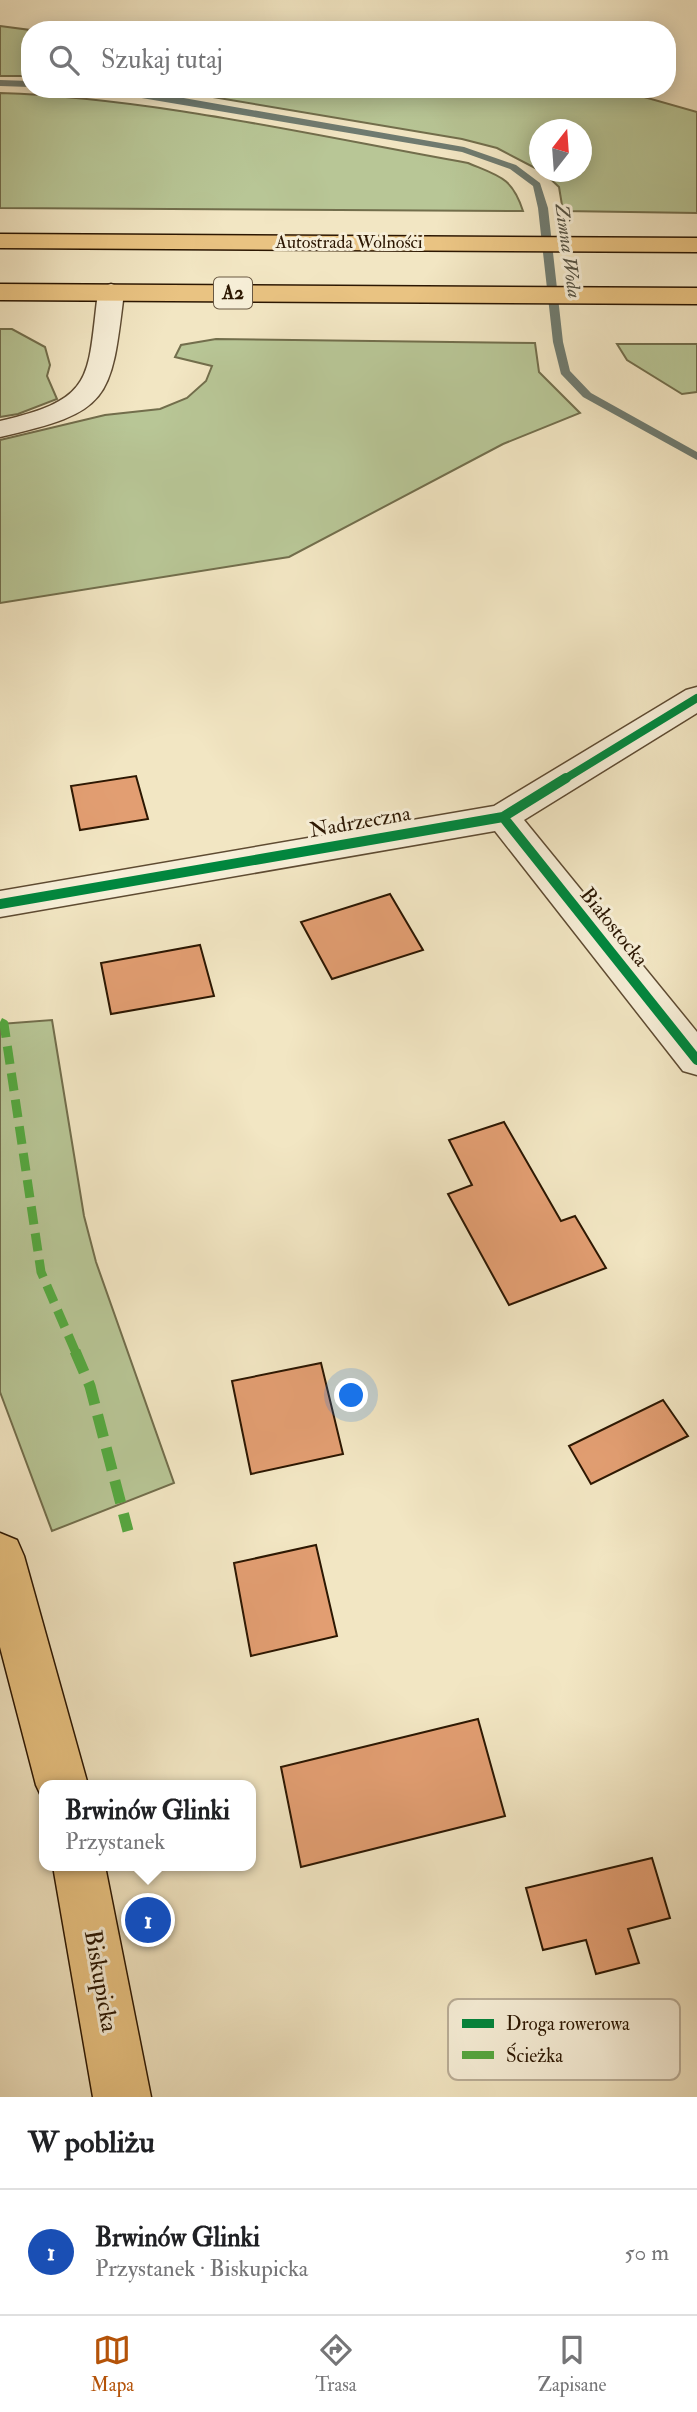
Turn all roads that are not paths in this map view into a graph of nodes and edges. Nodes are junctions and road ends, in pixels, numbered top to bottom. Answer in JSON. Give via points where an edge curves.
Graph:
{"nodes":[{"id":1,"x":0,"y":240,"type":"edge"},
{"id":2,"x":697,"y":245,"type":"edge"},
{"id":3,"x":0,"y":292,"type":"edge"},
{"id":4,"x":111,"y":292,"type":"junction"},
{"id":5,"x":697,"y":296,"type":"edge"},
{"id":6,"x":0,"y":429,"type":"edge"},
{"id":7,"x":697,"y":698,"type":"edge"},
{"id":8,"x":503,"y":817,"type":"junction"},
{"id":9,"x":0,"y":904,"type":"edge"},
{"id":10,"x":697,"y":1060,"type":"edge"},
{"id":11,"x":0,"y":1556,"type":"edge"},
{"id":12,"x":61,"y":1780,"type":"edge"},
{"id":13,"x":80,"y":1871,"type":"edge"},
{"id":14,"x":122,"y":2097,"type":"edge"}],
"edges":[{"from":1,"to":2,"type":"main road","name":"Autostrada Wolności"},
{"from":3,"to":4,"type":"main road","number":"A2"},
{"from":4,"to":5,"type":"main road","number":"A2"},
{"from":4,"to":6,"type":"street","via":[[99,372],[90,391],[39,420]]},
{"from":7,"to":8,"type":"street","name":"Nadrzeczna"},
{"from":8,"to":9,"type":"street","name":"Nadrzeczna"},
{"from":8,"to":10,"type":"street","name":"Białostocka"},
{"from":11,"to":12,"type":"main road"},
{"from":13,"to":14,"type":"main road","name":"Biskupicka"}]}
